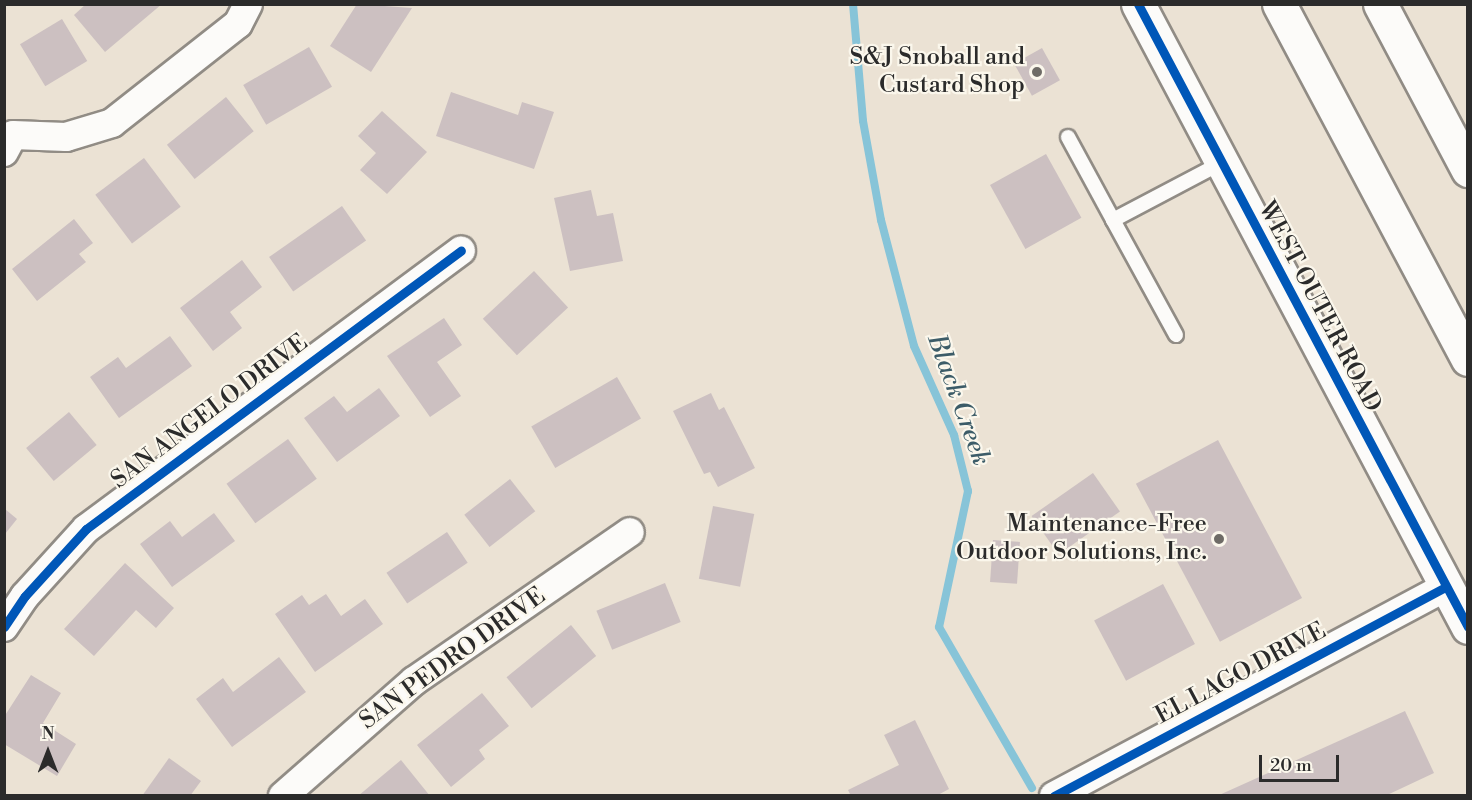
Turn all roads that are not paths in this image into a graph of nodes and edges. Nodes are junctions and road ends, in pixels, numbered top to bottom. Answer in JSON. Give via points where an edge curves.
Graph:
{"nodes":[{"id":1,"x":248,"y":4,"type":"edge"},
{"id":2,"x":1138,"y":4,"type":"edge"},
{"id":3,"x":1279,"y":4,"type":"edge"},
{"id":4,"x":1380,"y":4,"type":"edge"},
{"id":5,"x":1068,"y":137,"type":"dead end"},
{"id":6,"x":7,"y":139,"type":"edge"},
{"id":7,"x":1221,"y":163,"type":"junction"},
{"id":8,"x":1467,"y":170,"type":"edge"},
{"id":9,"x":1113,"y":220,"type":"junction"},
{"id":10,"x":461,"y":251,"type":"dead end"},
{"id":11,"x":1176,"y":335,"type":"dead end"},
{"id":12,"x":1467,"y":360,"type":"edge"},
{"id":13,"x":630,"y":532,"type":"dead end"},
{"id":14,"x":1446,"y":587,"type":"junction"},
{"id":15,"x":4,"y":627,"type":"edge"},
{"id":16,"x":1467,"y":627,"type":"edge"},
{"id":17,"x":283,"y":795,"type":"edge"},
{"id":18,"x":1054,"y":795,"type":"edge"}],
"edges":[{"from":1,"to":6,"type":"street","via":[[238,24],[112,123],[66,137]]},
{"from":2,"to":7,"type":"main road","name":"WEST OUTER ROAD"},
{"from":3,"to":12,"type":"main road"},
{"from":4,"to":8,"type":"main road"},
{"from":5,"to":9,"type":"lane"},
{"from":7,"to":9,"type":"lane"},
{"from":7,"to":14,"type":"main road","name":"WEST OUTER ROAD"},
{"from":9,"to":11,"type":"lane"},
{"from":10,"to":15,"type":"street","name":"SAN ANGELO DRIVE","via":[[86,529],[25,596]]},
{"from":13,"to":17,"type":"street","name":"SAN PEDRO DRIVE","via":[[414,681]]},
{"from":14,"to":16,"type":"main road","name":"WEST OUTER ROAD"},
{"from":14,"to":18,"type":"street","name":"EL LAGO DRIVE"}]}
